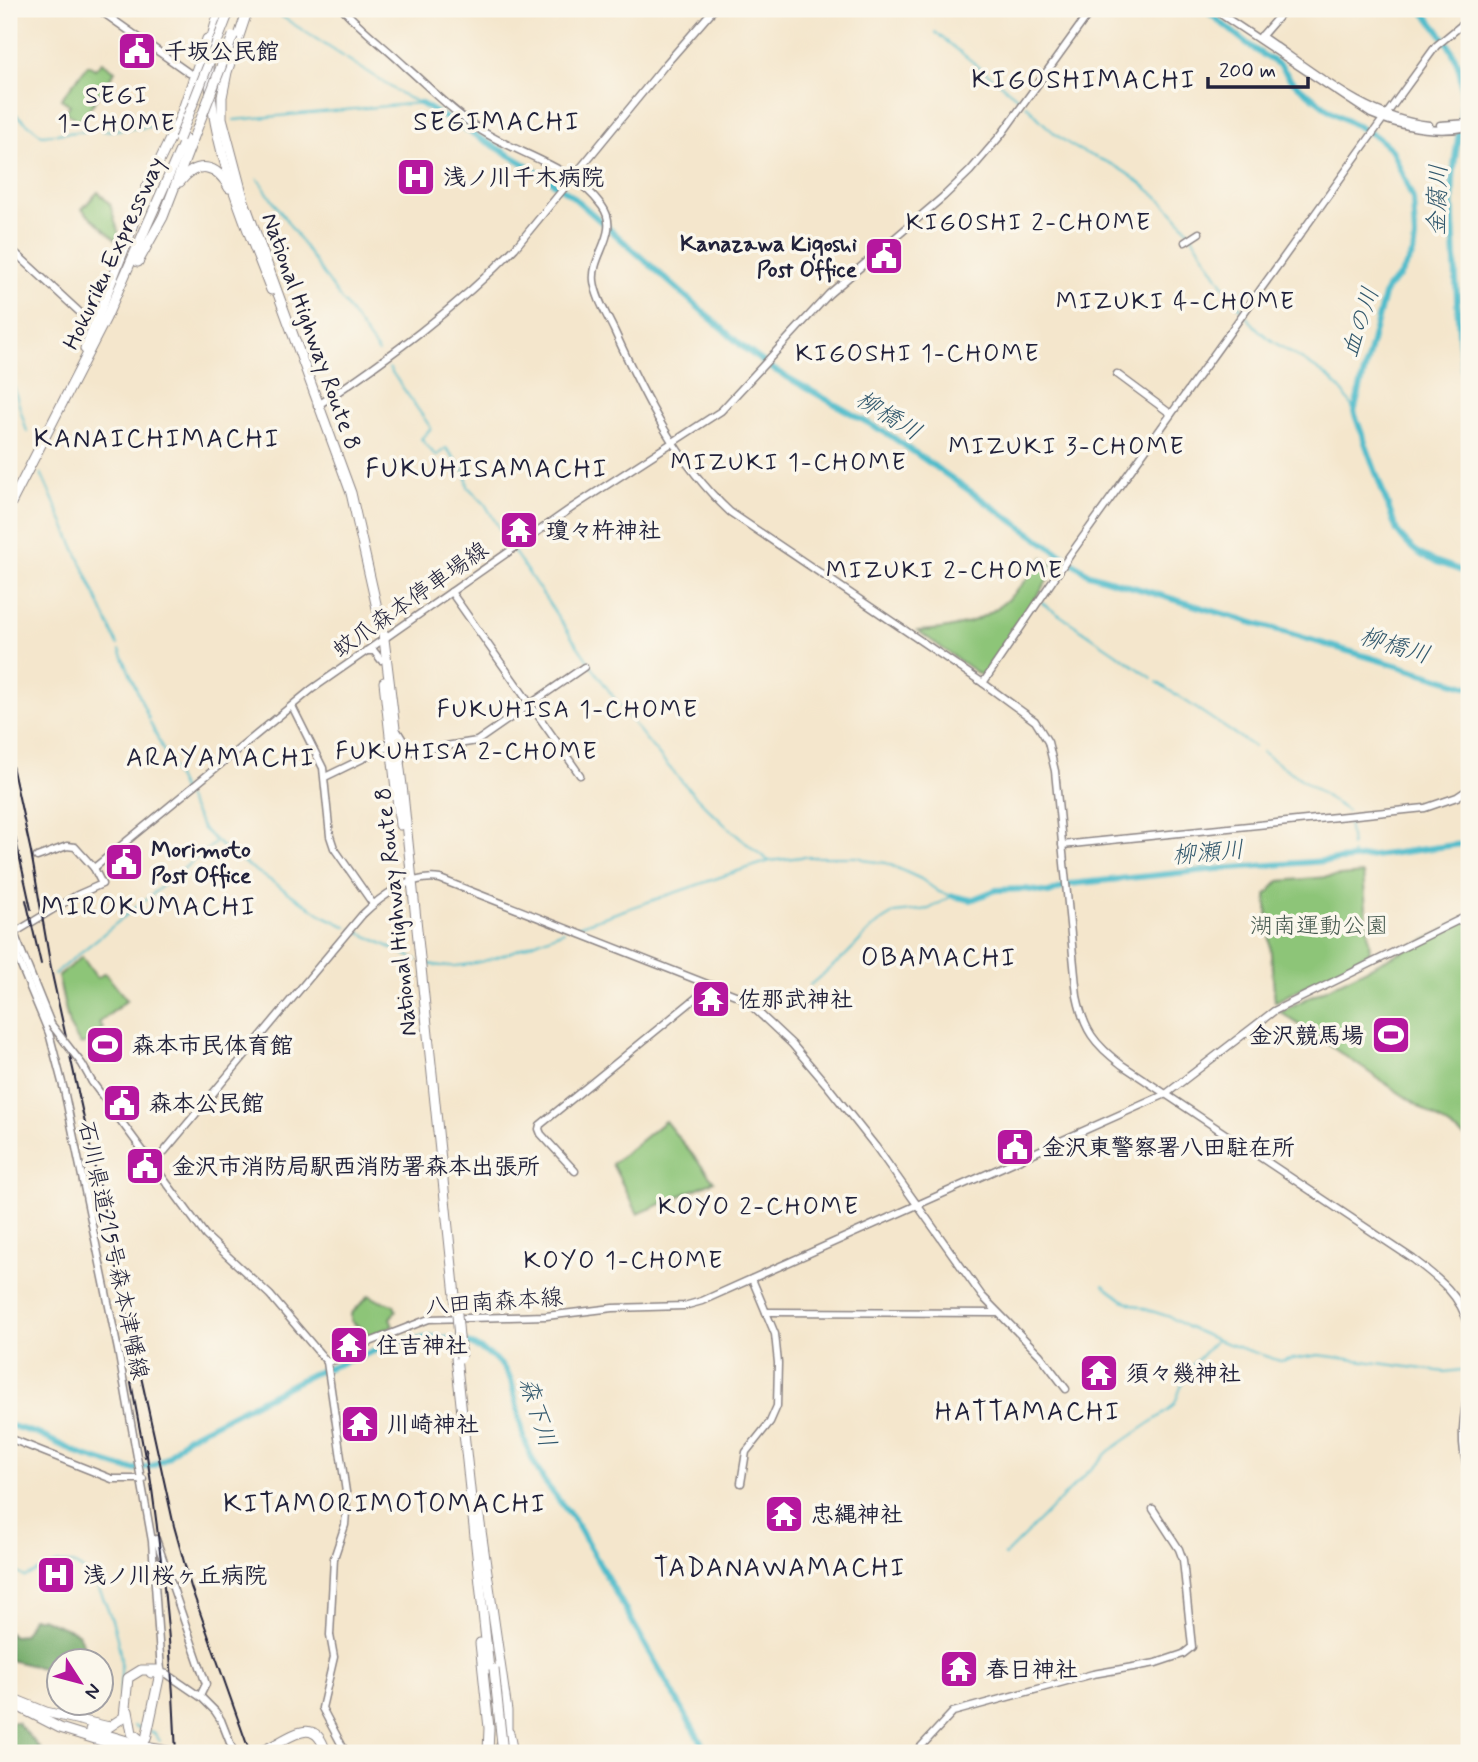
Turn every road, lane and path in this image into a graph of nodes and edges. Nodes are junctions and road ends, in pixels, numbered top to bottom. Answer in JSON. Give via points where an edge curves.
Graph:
{"nodes":[{"id":1,"x":98,"y":9,"type":"edge"},
{"id":2,"x":219,"y":9,"type":"edge"},
{"id":3,"x":230,"y":9,"type":"edge"},
{"id":4,"x":236,"y":9,"type":"edge"},
{"id":5,"x":246,"y":9,"type":"edge"},
{"id":6,"x":343,"y":9,"type":"edge"},
{"id":7,"x":714,"y":9,"type":"edge"},
{"id":8,"x":1092,"y":9,"type":"edge"},
{"id":9,"x":1213,"y":9,"type":"edge"},
{"id":10,"x":1221,"y":9,"type":"edge"},
{"id":11,"x":1285,"y":9,"type":"edge"},
{"id":12,"x":1469,"y":19,"type":"edge"},
{"id":13,"x":1261,"y":38,"type":"junction"},
{"id":14,"x":193,"y":73,"type":"junction"},
{"id":15,"x":1384,"y":117,"type":"junction"},
{"id":16,"x":1469,"y":125,"type":"edge"},
{"id":17,"x":182,"y":139,"type":"junction"},
{"id":18,"x":570,"y":183,"type":"junction"},
{"id":19,"x":173,"y":194,"type":"junction"},
{"id":20,"x":243,"y":218,"type":"junction"},
{"id":21,"x":1199,"y":233,"type":"dead end"},
{"id":22,"x":1185,"y":242,"type":"dead end"},
{"id":23,"x":9,"y":247,"type":"edge"},
{"id":24,"x":87,"y":319,"type":"dead end"},
{"id":25,"x":1117,"y":374,"type":"dead end"},
{"id":26,"x":71,"y":389,"type":"junction"},
{"id":27,"x":317,"y":405,"type":"junction"},
{"id":28,"x":1171,"y":414,"type":"junction"},
{"id":29,"x":673,"y":444,"type":"junction"},
{"id":30,"x":9,"y":495,"type":"edge"},
{"id":31,"x":9,"y":507,"type":"edge"},
{"id":32,"x":451,"y":592,"type":"junction"},
{"id":33,"x":382,"y":640,"type":"junction"},
{"id":34,"x":366,"y":651,"type":"junction"},
{"id":35,"x":381,"y":660,"type":"junction"},
{"id":36,"x":584,"y":667,"type":"dead end"},
{"id":37,"x":983,"y":683,"type":"junction"},
{"id":38,"x":391,"y":693,"type":"junction"},
{"id":39,"x":530,"y":705,"type":"junction"},
{"id":40,"x":292,"y":706,"type":"junction"},
{"id":41,"x":391,"y":745,"type":"junction"},
{"id":42,"x":415,"y":751,"type":"junction"},
{"id":43,"x":400,"y":765,"type":"junction"},
{"id":44,"x":580,"y":775,"type":"dead end"},
{"id":45,"x":325,"y":777,"type":"junction"},
{"id":46,"x":1469,"y":789,"type":"edge"},
{"id":47,"x":1062,"y":845,"type":"junction"},
{"id":48,"x":37,"y":856,"type":"dead end"},
{"id":49,"x":93,"y":867,"type":"junction"},
{"id":50,"x":409,"y":884,"type":"junction"},
{"id":51,"x":373,"y":904,"type":"junction"},
{"id":52,"x":9,"y":908,"type":"edge"},
{"id":53,"x":1469,"y":915,"type":"edge"},
{"id":54,"x":14,"y":933,"type":"junction"},
{"id":55,"x":712,"y":985,"type":"junction"},
{"id":56,"x":1166,"y":1094,"type":"junction"},
{"id":57,"x":153,"y":1165,"type":"junction"},
{"id":58,"x":575,"y":1171,"type":"dead end"},
{"id":59,"x":918,"y":1205,"type":"junction"},
{"id":60,"x":752,"y":1279,"type":"junction"},
{"id":61,"x":766,"y":1312,"type":"junction"},
{"id":62,"x":997,"y":1313,"type":"junction"},
{"id":63,"x":1469,"y":1327,"type":"edge"},
{"id":64,"x":459,"y":1357,"type":"junction"},
{"id":65,"x":327,"y":1362,"type":"junction"},
{"id":66,"x":1469,"y":1385,"type":"edge"},
{"id":67,"x":1066,"y":1389,"type":"dead end"},
{"id":68,"x":9,"y":1438,"type":"edge"},
{"id":69,"x":1469,"y":1473,"type":"edge"},
{"id":70,"x":143,"y":1479,"type":"junction"},
{"id":71,"x":741,"y":1483,"type":"dead end"},
{"id":72,"x":476,"y":1501,"type":"junction"},
{"id":73,"x":1153,"y":1509,"type":"dead end"},
{"id":74,"x":474,"y":1523,"type":"junction"},
{"id":75,"x":156,"y":1539,"type":"dead end"},
{"id":76,"x":492,"y":1669,"type":"junction"},
{"id":77,"x":160,"y":1671,"type":"junction"},
{"id":78,"x":200,"y":1696,"type":"junction"},
{"id":79,"x":9,"y":1700,"type":"edge"},
{"id":80,"x":507,"y":1711,"type":"junction"},
{"id":81,"x":148,"y":1742,"type":"junction"},
{"id":82,"x":167,"y":1752,"type":"edge"},
{"id":83,"x":109,"y":1753,"type":"edge"},
{"id":84,"x":140,"y":1753,"type":"edge"},
{"id":85,"x":179,"y":1753,"type":"edge"},
{"id":86,"x":191,"y":1753,"type":"edge"},
{"id":87,"x":234,"y":1753,"type":"edge"},
{"id":88,"x":256,"y":1753,"type":"edge"},
{"id":89,"x":326,"y":1753,"type":"edge"},
{"id":90,"x":346,"y":1753,"type":"edge"},
{"id":91,"x":488,"y":1753,"type":"edge"},
{"id":92,"x":500,"y":1753,"type":"edge"},
{"id":93,"x":513,"y":1753,"type":"edge"},
{"id":94,"x":915,"y":1753,"type":"edge"}],
"edges":[{"from":1,"to":14,"type":"street"},
{"from":2,"to":14,"type":"highway"},
{"from":2,"to":20,"type":"highway","name":"National Highway Route 8","via":[[210,53],[212,97],[226,168]]},
{"from":3,"to":17,"type":"highway","name":"Hokuriku Expressway","bridge":true},
{"from":4,"to":17,"type":"highway","name":"Hokuriku Expressway"},
{"from":5,"to":17,"type":"highway","bridge":true},
{"from":5,"to":27,"type":"highway","name":"National Highway Route 8","via":[[227,72],[222,118],[244,201]]},
{"from":6,"to":18,"type":"street","via":[[460,116],[508,146],[550,163]]},
{"from":7,"to":18,"type":"street"},
{"from":8,"to":29,"type":"street","name":"蚊爪森本停車場線","via":[[970,171],[829,295],[721,411]]},
{"from":9,"to":13,"type":"street"},
{"from":10,"to":13,"type":"street"},
{"from":11,"to":13,"type":"street"},
{"from":12,"to":15,"type":"street","via":[[1436,46]]},
{"from":13,"to":15,"type":"street","via":[[1359,107]]},
{"from":14,"to":17,"type":"highway"},
{"from":15,"to":16,"type":"street","via":[[1408,127]]},
{"from":15,"to":28,"type":"street"},
{"from":17,"to":19,"type":"highway"},
{"from":17,"to":26,"type":"highway","name":"Hokuriku Expressway","via":[[128,272]]},
{"from":17,"to":30,"type":"highway","name":"Hokuriku Expressway","via":[[85,349]]},
{"from":18,"to":27,"type":"street","via":[[470,292]]},
{"from":18,"to":29,"type":"street","via":[[604,208],[609,225],[594,277],[597,293],[636,379]]},
{"from":19,"to":20,"type":"highway","via":[[188,173],[209,169],[222,177]]},
{"from":19,"to":26,"type":"highway"},
{"from":20,"to":27,"type":"highway","name":"National Highway Route 8"},
{"from":21,"to":22,"type":"street"},
{"from":23,"to":24,"type":"street"},
{"from":25,"to":28,"type":"street"},
{"from":26,"to":31,"type":"highway","name":"Hokuriku Expressway"},
{"from":27,"to":33,"type":"highway","name":"National Highway Route 8","via":[[351,494]]},
{"from":28,"to":37,"type":"street"},
{"from":29,"to":32,"type":"street","name":"蚊爪森本停車場線"},
{"from":29,"to":37,"type":"street","via":[[730,512]]},
{"from":32,"to":33,"type":"street","name":"蚊爪森本停車場線"},
{"from":32,"to":39,"type":"street"},
{"from":33,"to":34,"type":"street","name":"蚊爪森本停車場線"},
{"from":33,"to":35,"type":"highway","name":"National Highway Route 8"},
{"from":33,"to":38,"type":"highway","name":"National Highway Route 8"},
{"from":34,"to":35,"type":"street"},
{"from":34,"to":40,"type":"street","name":"蚊爪森本停車場線"},
{"from":35,"to":41,"type":"highway","name":"National Highway Route 8"},
{"from":36,"to":39,"type":"street"},
{"from":37,"to":47,"type":"street","via":[[1035,721],[1048,742]]},
{"from":38,"to":42,"type":"street","via":[[398,735]]},
{"from":38,"to":43,"type":"highway","name":"National Highway Route 8"},
{"from":39,"to":42,"type":"street","via":[[477,741]]},
{"from":39,"to":44,"type":"street"},
{"from":40,"to":45,"type":"street"},
{"from":40,"to":49,"type":"street","name":"蚊爪森本停車場線"},
{"from":41,"to":45,"type":"street"},
{"from":41,"to":50,"type":"highway","name":"National Highway Route 8"},
{"from":42,"to":43,"type":"street","via":[[403,755]]},
{"from":43,"to":50,"type":"highway","name":"National Highway Route 8"},
{"from":45,"to":51,"type":"street","via":[[334,848]]},
{"from":46,"to":47,"type":"street","via":[[1425,808]]},
{"from":47,"to":56,"type":"street","via":[[1082,1018],[1104,1051]]},
{"from":48,"to":49,"type":"street","via":[[75,847]]},
{"from":49,"to":54,"type":"street","via":[[100,887],[77,895]]},
{"from":50,"to":51,"type":"street"},
{"from":50,"to":55,"type":"street","via":[[424,878],[440,879]]},
{"from":50,"to":64,"type":"highway","name":"National Highway Route 8","bridge":true},
{"from":51,"to":57,"type":"street"},
{"from":52,"to":54,"type":"street"},
{"from":53,"to":56,"type":"street","name":"八田南森本線","via":[[1287,1003]]},
{"from":54,"to":57,"type":"street","bridge":true,"via":[[51,1024]]},
{"from":54,"to":70,"type":"street","name":"石川県道215号森本津幡線","via":[[18,959],[56,1060]]},
{"from":55,"to":58,"type":"street","via":[[540,1125],[541,1133]]},
{"from":55,"to":59,"type":"street","via":[[743,998],[792,1044]]},
{"from":56,"to":59,"type":"street","name":"八田南森本線"},
{"from":56,"to":63,"type":"street","via":[[1434,1275],[1455,1295]]},
{"from":57,"to":65,"type":"street","via":[[206,1236],[270,1295]]},
{"from":59,"to":60,"type":"street","name":"八田南森本線"},
{"from":59,"to":62,"type":"street"},
{"from":60,"to":61,"type":"street"},
{"from":60,"to":65,"type":"street","name":"八田南森本線","via":[[684,1307],[613,1308],[546,1317],[429,1319]]},
{"from":61,"to":62,"type":"street"},
{"from":61,"to":71,"type":"street","via":[[777,1349],[777,1406],[772,1420],[746,1452]]},
{"from":62,"to":67,"type":"street","via":[[1040,1355]]},
{"from":64,"to":72,"type":"highway","name":"National Highway Route 8"},
{"from":64,"to":74,"type":"highway","name":"National Highway Route 8"},
{"from":65,"to":90,"type":"street","via":[[347,1499],[345,1525],[334,1559],[330,1635],[334,1657],[322,1709]]},
{"from":66,"to":69,"type":"street","via":[[1462,1435]]},
{"from":68,"to":70,"type":"street","via":[[112,1479]]},
{"from":70,"to":77,"type":"street","name":"石川県道215号森本津幡線"},
{"from":72,"to":76,"type":"highway","name":"National Highway Route 8"},
{"from":72,"to":80,"type":"highway"},
{"from":73,"to":94,"type":"street","via":[[1183,1560],[1192,1647],[1156,1663],[1093,1674],[953,1712]]},
{"from":74,"to":76,"type":"highway","name":"National Highway Route 8"},
{"from":74,"to":91,"type":"highway"},
{"from":75,"to":78,"type":"street","via":[[206,1684]]},
{"from":76,"to":92,"type":"highway","name":"National Highway Route 8","bridge":true},
{"from":77,"to":78,"type":"street"},
{"from":77,"to":79,"type":"highway","via":[[141,1670],[128,1678],[124,1717],[109,1727]]},
{"from":77,"to":81,"type":"highway"},
{"from":77,"to":81,"type":"highway","via":[[134,1678],[129,1691],[130,1729],[135,1738]]},
{"from":78,"to":87,"type":"street","via":[[221,1720]]},
{"from":79,"to":81,"type":"highway","via":[[58,1719]]},
{"from":79,"to":83,"type":"highway","via":[[41,1721]]},
{"from":79,"to":84,"type":"highway","via":[[60,1728]]},
{"from":80,"to":92,"type":"highway"},
{"from":80,"to":93,"type":"highway"},
{"from":81,"to":82,"type":"highway"},
{"from":82,"to":85,"type":"highway"},
{"from":82,"to":86,"type":"highway"},
{"from":88,"to":89,"type":"highway","via":[[305,1730],[320,1737]]}]}
